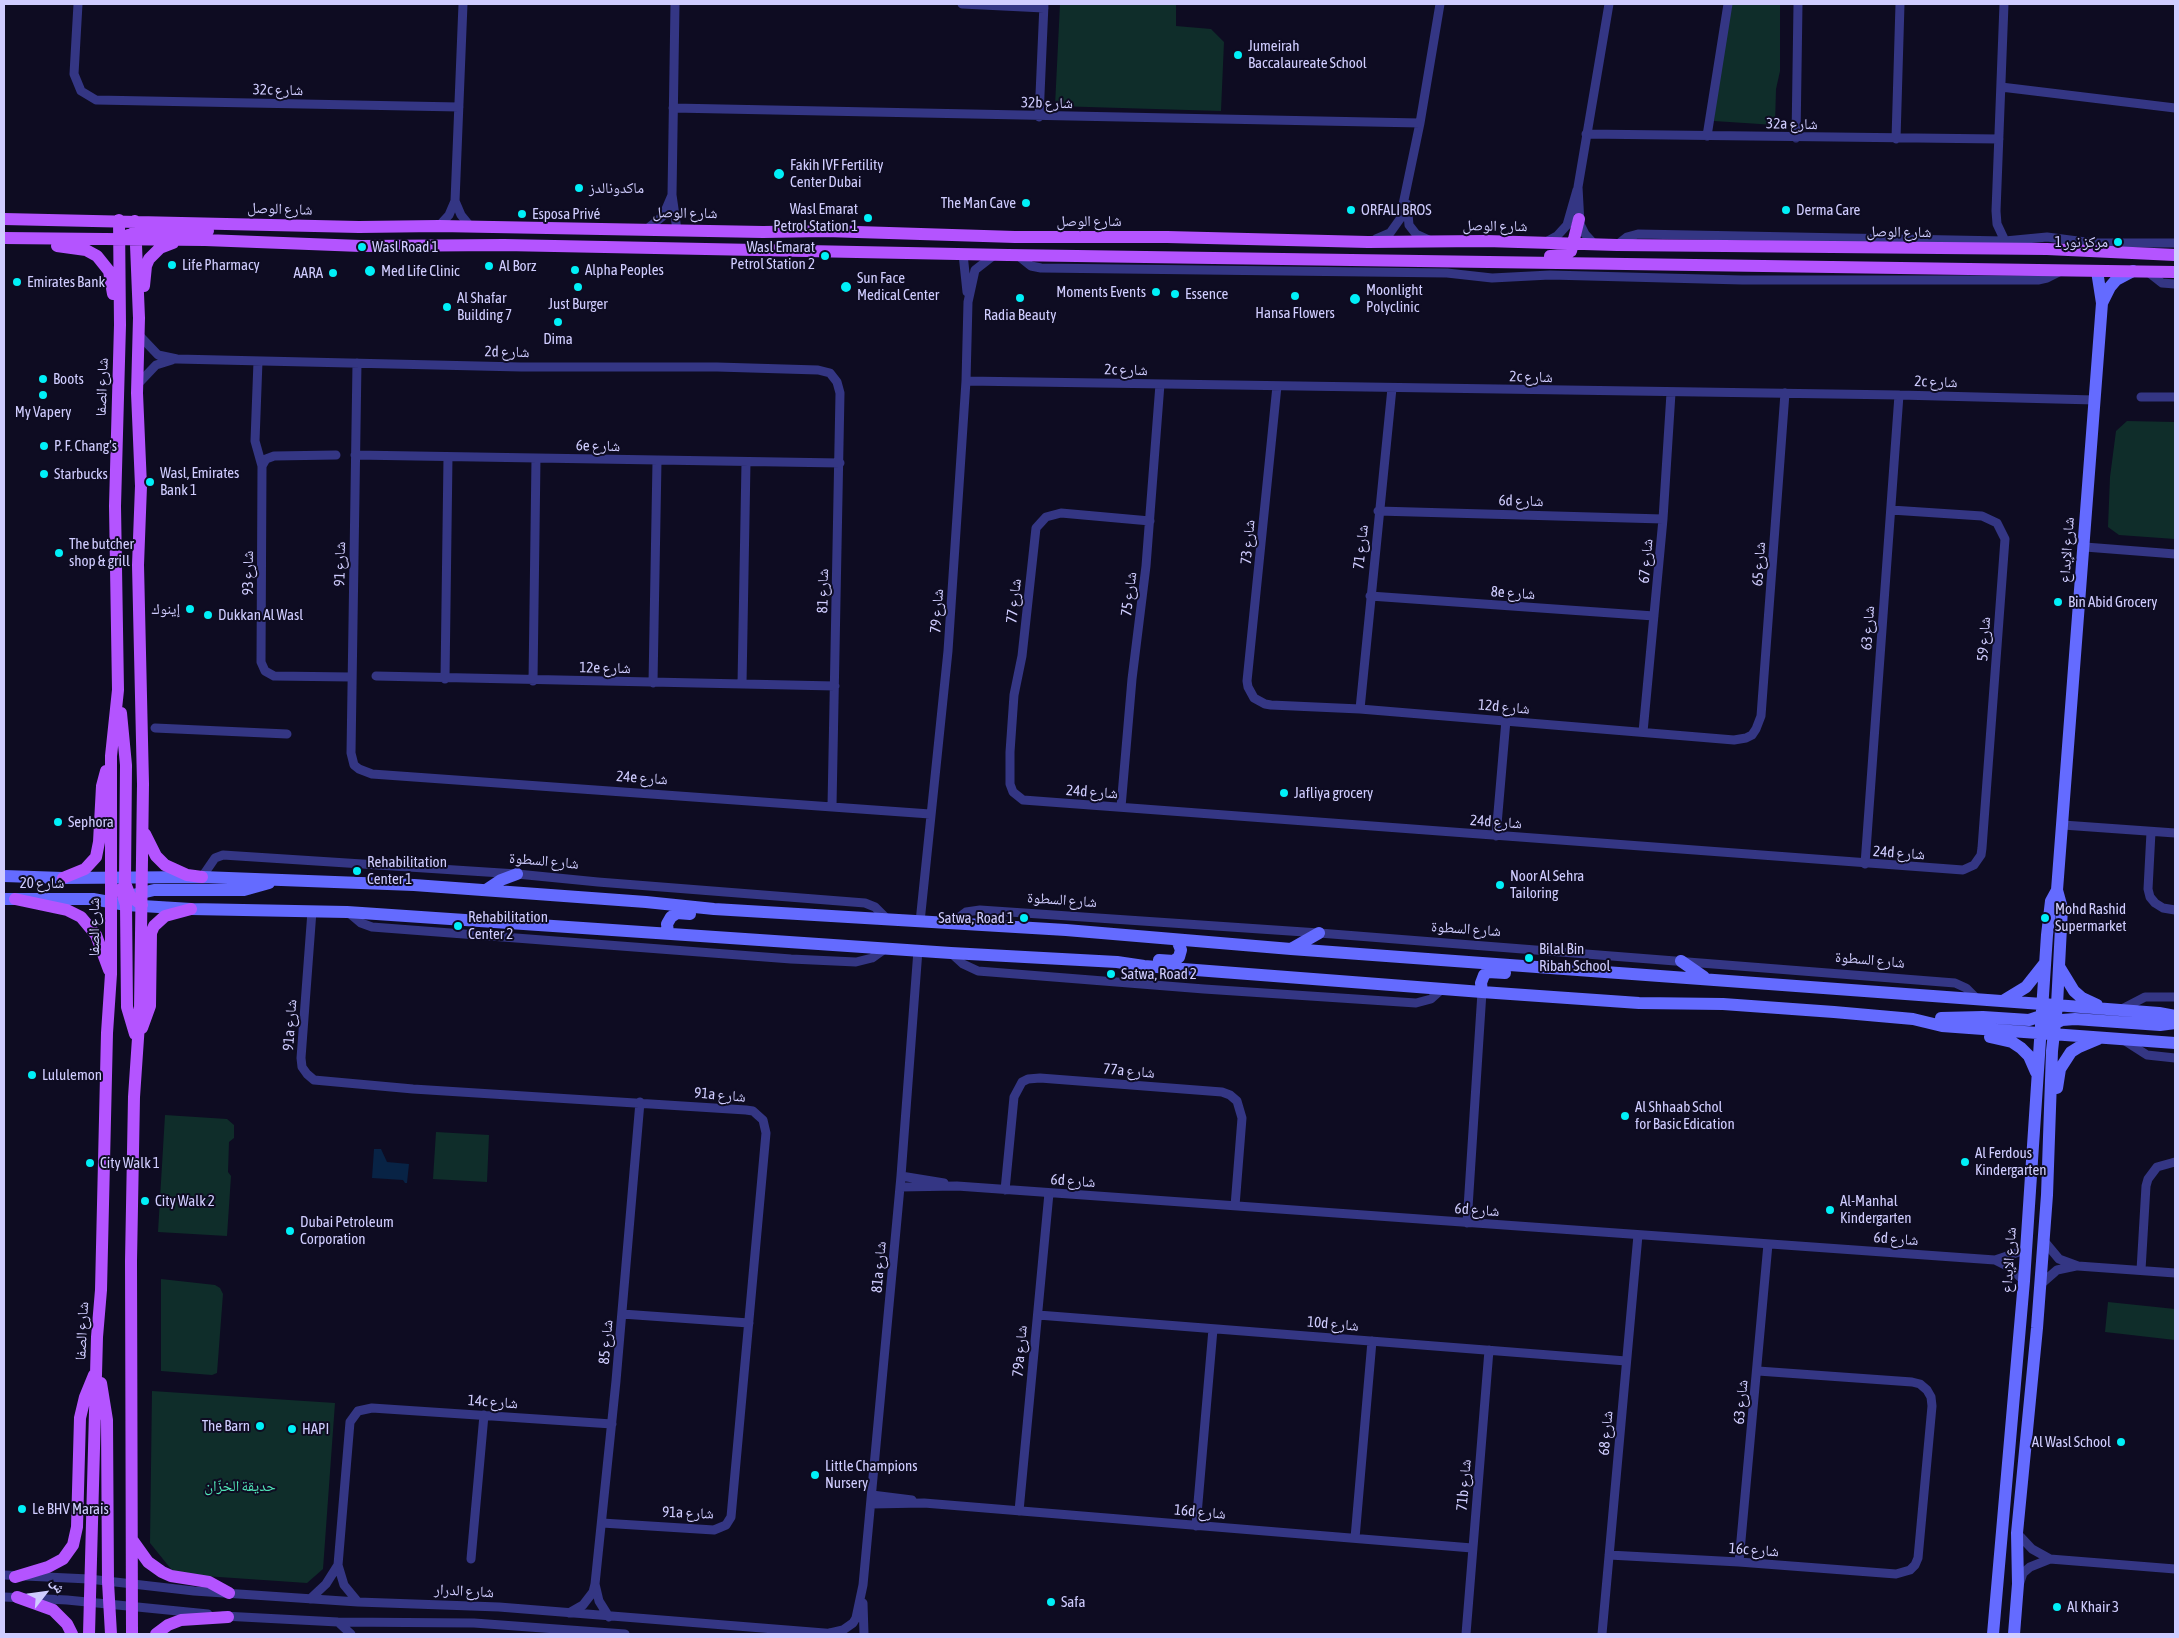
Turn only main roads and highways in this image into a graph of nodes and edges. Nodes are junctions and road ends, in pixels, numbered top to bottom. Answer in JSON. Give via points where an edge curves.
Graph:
{"nodes":[{"id":1,"x":4,"y":218,"type":"edge"},
{"id":2,"x":119,"y":220,"type":"junction"},
{"id":3,"x":1579,"y":220,"type":"road end"},
{"id":4,"x":677,"y":230,"type":"junction"},
{"id":5,"x":135,"y":231,"type":"junction"},
{"id":6,"x":1015,"y":237,"type":"junction"},
{"id":7,"x":4,"y":238,"type":"edge"},
{"id":8,"x":28,"y":238,"type":"junction"},
{"id":9,"x":120,"y":240,"type":"junction"},
{"id":10,"x":184,"y":240,"type":"junction"},
{"id":11,"x":1574,"y":244,"type":"junction"},
{"id":12,"x":504,"y":245,"type":"junction"},
{"id":13,"x":963,"y":254,"type":"junction"},
{"id":14,"x":2154,"y":255,"type":"junction"},
{"id":15,"x":2175,"y":255,"type":"edge"},
{"id":16,"x":1416,"y":261,"type":"junction"},
{"id":17,"x":2098,"y":271,"type":"junction"},
{"id":18,"x":2132,"y":271,"type":"junction"},
{"id":19,"x":2175,"y":272,"type":"edge"},
{"id":20,"x":2102,"y":304,"type":"junction"},
{"id":21,"x":139,"y":318,"type":"junction"},
{"id":22,"x":120,"y":325,"type":"junction"},
{"id":23,"x":118,"y":690,"type":"junction"},
{"id":24,"x":111,"y":756,"type":"junction"},
{"id":25,"x":143,"y":829,"type":"junction"},
{"id":26,"x":125,"y":862,"type":"junction"},
{"id":27,"x":142,"y":862,"type":"junction"},
{"id":28,"x":517,"y":874,"type":"road end"},
{"id":29,"x":4,"y":876,"type":"edge"},
{"id":30,"x":142,"y":877,"type":"junction"},
{"id":31,"x":202,"y":877,"type":"junction"},
{"id":32,"x":63,"y":878,"type":"junction"},
{"id":33,"x":110,"y":878,"type":"junction"},
{"id":34,"x":125,"y":878,"type":"junction"},
{"id":35,"x":274,"y":881,"type":"junction"},
{"id":36,"x":160,"y":890,"type":"junction"},
{"id":37,"x":486,"y":890,"type":"junction"},
{"id":38,"x":9,"y":899,"type":"edge"},
{"id":39,"x":133,"y":899,"type":"junction"},
{"id":40,"x":111,"y":901,"type":"junction"},
{"id":41,"x":158,"y":906,"type":"junction"},
{"id":42,"x":190,"y":908,"type":"junction"},
{"id":43,"x":714,"y":909,"type":"junction"},
{"id":44,"x":110,"y":919,"type":"junction"},
{"id":45,"x":126,"y":919,"type":"junction"},
{"id":46,"x":668,"y":933,"type":"junction"},
{"id":47,"x":1319,"y":933,"type":"road end"},
{"id":48,"x":1177,"y":940,"type":"junction"},
{"id":49,"x":1291,"y":949,"type":"junction"},
{"id":50,"x":1681,"y":961,"type":"road end"},
{"id":51,"x":1116,"y":962,"type":"junction"},
{"id":52,"x":2052,"y":964,"type":"junction"},
{"id":53,"x":1533,"y":967,"type":"junction"},
{"id":54,"x":111,"y":974,"type":"junction"},
{"id":55,"x":1711,"y":980,"type":"junction"},
{"id":56,"x":1482,"y":992,"type":"junction"},
{"id":57,"x":2002,"y":1001,"type":"junction"},
{"id":58,"x":2057,"y":1005,"type":"junction"},
{"id":59,"x":2042,"y":1010,"type":"junction"},
{"id":60,"x":2116,"y":1010,"type":"junction"},
{"id":61,"x":2175,"y":1016,"type":"edge"},
{"id":62,"x":1913,"y":1019,"type":"junction"},
{"id":63,"x":2175,"y":1023,"type":"edge"},
{"id":64,"x":2055,"y":1028,"type":"junction"},
{"id":65,"x":2040,"y":1034,"type":"junction"},
{"id":66,"x":2100,"y":1038,"type":"junction"},
{"id":67,"x":137,"y":1039,"type":"junction"},
{"id":68,"x":2175,"y":1043,"type":"edge"},
{"id":69,"x":2038,"y":1075,"type":"junction"},
{"id":70,"x":2049,"y":1126,"type":"junction"},
{"id":71,"x":2026,"y":1250,"type":"junction"},
{"id":72,"x":97,"y":1368,"type":"junction"},
{"id":73,"x":2032,"y":1374,"type":"junction"},
{"id":74,"x":133,"y":1541,"type":"junction"},
{"id":75,"x":108,"y":1568,"type":"junction"},
{"id":76,"x":131,"y":1569,"type":"junction"},
{"id":77,"x":9,"y":1576,"type":"edge"},
{"id":78,"x":229,"y":1593,"type":"road end"},
{"id":79,"x":17,"y":1597,"type":"road end"},
{"id":80,"x":228,"y":1617,"type":"road end"},
{"id":81,"x":90,"y":1629,"type":"edge"},
{"id":82,"x":112,"y":1629,"type":"edge"},
{"id":83,"x":72,"y":1634,"type":"edge"},
{"id":84,"x":132,"y":1634,"type":"edge"},
{"id":85,"x":156,"y":1634,"type":"edge"},
{"id":86,"x":1992,"y":1634,"type":"edge"},
{"id":87,"x":2014,"y":1634,"type":"edge"}],
"edges":[{"from":1,"to":2,"type":"main road","name":"شارع الوصل"},
{"from":2,"to":5,"type":"main road","name":"شارع الوصل"},
{"from":2,"to":9,"type":"main road","name":"شارع الصفا"},
{"from":3,"to":11,"type":"main road"},
{"from":4,"to":5,"type":"main road","name":"شارع الوصل","via":[[284,226]]},
{"from":4,"to":6,"type":"main road","name":"شارع الوصل"},
{"from":4,"to":12,"type":"main road","via":[[676,236],[669,240],[538,241]]},
{"from":5,"to":9,"type":"main road","name":"شارع الوصل"},
{"from":5,"to":10,"type":"main road","name":"شارع الوصل"},
{"from":5,"to":21,"type":"main road"},
{"from":6,"to":11,"type":"main road","name":"شارع الوصل"},
{"from":6,"to":13,"type":"main road","via":[[998,243],[968,244],[963,248]]},
{"from":7,"to":8,"type":"main road","name":"شارع الوصل"},
{"from":8,"to":9,"type":"main road","name":"شارع الوصل"},
{"from":8,"to":22,"type":"main road","via":[[86,250],[100,259],[111,278],[114,314]]},
{"from":9,"to":22,"type":"main road","name":"شارع الصفا"},
{"from":10,"to":12,"type":"main road","name":"شارع الوصل","via":[[361,246]]},
{"from":10,"to":21,"type":"main road","via":[[160,248],[149,259]]},
{"from":11,"to":14,"type":"main road","name":"شارع الوصل","via":[[2047,250]]},
{"from":11,"to":16,"type":"main road","via":[[1565,255],[1458,254]]},
{"from":12,"to":13,"type":"main road","name":"شارع الوصل"},
{"from":13,"to":16,"type":"main road","name":"شارع الوصل"},
{"from":14,"to":15,"type":"main road","name":"شارع الوصل"},
{"from":14,"to":17,"type":"main road","via":[[2141,260],[2112,260]]},
{"from":16,"to":17,"type":"main road","name":"شارع الوصل"},
{"from":17,"to":18,"type":"main road","name":"شارع الوصل"},
{"from":17,"to":20,"type":"main road","name":"شارع الإبداع"},
{"from":18,"to":19,"type":"main road","name":"شارع الوصل"},
{"from":18,"to":20,"type":"main road","name":"شارع الإبداع","via":[[2116,280]]},
{"from":20,"to":52,"type":"main road","name":"شارع الإبداع","via":[[2057,890],[2062,908]]},
{"from":21,"to":25,"type":"main road","via":[[141,486],[138,565]]},
{"from":22,"to":23,"type":"main road","name":"شارع الصفا","via":[[115,506]]},
{"from":23,"to":24,"type":"main road","name":"شارع الصفا"},
{"from":23,"to":26,"type":"main road","via":[[126,765]]},
{"from":24,"to":32,"type":"main road","via":[[102,786],[96,857],[85,869]]},
{"from":24,"to":33,"type":"main road","name":"شارع الصفا"},
{"from":25,"to":27,"type":"main road"},
{"from":25,"to":31,"type":"main road","via":[[152,851],[165,865],[187,875]]},
{"from":26,"to":27,"type":"main road","via":[[134,870]]},
{"from":26,"to":34,"type":"main road"},
{"from":27,"to":30,"type":"main road"},
{"from":28,"to":37,"type":"main road"},
{"from":29,"to":32,"type":"main road","name":"شارع 20"},
{"from":30,"to":31,"type":"main road","name":"شارع السطوة"},
{"from":30,"to":34,"type":"main road","name":"شارع السطوة"},
{"from":30,"to":39,"type":"main road"},
{"from":31,"to":35,"type":"main road","name":"شارع السطوة"},
{"from":32,"to":33,"type":"main road","name":"شارع 20"},
{"from":33,"to":34,"type":"main road","name":"شارع السطوة"},
{"from":33,"to":39,"type":"main road"},
{"from":33,"to":40,"type":"main road","name":"شارع الصفا"},
{"from":34,"to":39,"type":"main road"},
{"from":35,"to":36,"type":"main road","via":[[244,890]]},
{"from":35,"to":37,"type":"main road","name":"شارع السطوة"},
{"from":36,"to":39,"type":"main road"},
{"from":36,"to":41,"type":"main road","via":[[153,898]]},
{"from":37,"to":43,"type":"main road","name":"شارع السطوة"},
{"from":38,"to":40,"type":"main road","name":"شارع 20"},
{"from":38,"to":54,"type":"main road","via":[[68,910],[81,917],[92,928]]},
{"from":39,"to":40,"type":"main road"},
{"from":39,"to":41,"type":"main road"},
{"from":39,"to":45,"type":"main road"},
{"from":39,"to":67,"type":"main road","via":[[140,1009]]},
{"from":40,"to":44,"type":"main road","name":"شارع الصفا"},
{"from":41,"to":42,"type":"main road"},
{"from":42,"to":46,"type":"main road","via":[[347,912]]},
{"from":42,"to":67,"type":"main road","via":[[165,916],[151,933],[150,1006]]},
{"from":43,"to":46,"type":"main road","via":[[699,914],[674,915],[667,924]]},
{"from":43,"to":48,"type":"main road","name":"شارع السطوة","via":[[1066,930]]},
{"from":44,"to":45,"type":"main road","via":[[116,914]]},
{"from":44,"to":54,"type":"main road","name":"شارع الصفا"},
{"from":45,"to":67,"type":"main road","via":[[127,1007]]},
{"from":46,"to":51,"type":"main road"},
{"from":47,"to":49,"type":"main road"},
{"from":48,"to":49,"type":"main road","name":"شارع السطوة"},
{"from":48,"to":51,"type":"main road","via":[[1181,954],[1174,961],[1134,959]]},
{"from":49,"to":53,"type":"main road","name":"شارع السطوة"},
{"from":50,"to":55,"type":"main road"},
{"from":51,"to":56,"type":"main road"},
{"from":52,"to":57,"type":"main road","via":[[2026,987]]},
{"from":52,"to":58,"type":"main road","name":"شارع الإبداع"},
{"from":52,"to":59,"type":"main road","name":"شارع الإبداع"},
{"from":52,"to":60,"type":"main road","via":[[2082,998]]},
{"from":53,"to":55,"type":"main road","name":"شارع السطوة"},
{"from":53,"to":56,"type":"main road","via":[[1517,974],[1488,972],[1481,979]]},
{"from":54,"to":72,"type":"main road","name":"شارع الصفا"},
{"from":55,"to":57,"type":"main road","name":"شارع السطوة"},
{"from":56,"to":62,"type":"main road","via":[[1639,1003],[1723,1004]]},
{"from":57,"to":59,"type":"main road","name":"شارع السطوة"},
{"from":58,"to":59,"type":"main road","name":"شارع السطوة"},
{"from":58,"to":60,"type":"main road","name":"شارع السطوة"},
{"from":58,"to":64,"type":"main road","name":"شارع الإبداع"},
{"from":59,"to":62,"type":"main road","via":[[2029,1020],[1983,1017]]},
{"from":59,"to":65,"type":"main road","name":"شارع الإبداع"},
{"from":60,"to":61,"type":"main road","name":"شارع السطوة"},
{"from":62,"to":65,"type":"main road","via":[[1942,1026]]},
{"from":62,"to":69,"type":"main road","via":[[1940,1033],[2001,1038],[2012,1042],[2029,1056]]},
{"from":63,"to":64,"type":"main road","via":[[2160,1025],[2075,1019]]},
{"from":64,"to":65,"type":"main road"},
{"from":64,"to":66,"type":"main road"},
{"from":64,"to":70,"type":"main road","name":"شارع الإبداع"},
{"from":65,"to":69,"type":"main road","name":"شارع الإبداع"},
{"from":66,"to":68,"type":"main road"},
{"from":66,"to":70,"type":"main road","via":[[2079,1046],[2065,1060],[2057,1079],[2055,1114]]},
{"from":67,"to":74,"type":"main road","via":[[131,1261]]},
{"from":69,"to":71,"type":"main road","name":"شارع الإبداع"},
{"from":70,"to":73,"type":"main road","name":"شارع الإبداع","via":[[2044,1241]]},
{"from":71,"to":73,"type":"main road","via":[[2034,1265],[2029,1338]]},
{"from":71,"to":86,"type":"main road","name":"شارع الإبداع"},
{"from":72,"to":75,"type":"main road","via":[[107,1420]]},
{"from":72,"to":77,"type":"main road","via":[[80,1418],[77,1527],[73,1544],[63,1559],[48,1568]]},
{"from":72,"to":81,"type":"main road","name":"شارع الصفا"},
{"from":73,"to":87,"type":"main road","name":"شارع الإبداع","via":[[2017,1533],[2018,1584]]},
{"from":74,"to":76,"type":"main road"},
{"from":74,"to":78,"type":"main road","via":[[148,1562],[162,1572],[209,1582]]},
{"from":75,"to":76,"type":"main road","via":[[116,1575],[123,1575]]},
{"from":75,"to":82,"type":"main road"},
{"from":76,"to":84,"type":"main road","via":[[131,1584],[138,1607]]},
{"from":79,"to":83,"type":"main road","via":[[53,1610],[68,1624]]},
{"from":80,"to":85,"type":"main road","via":[[181,1620]]},
{"from":81,"to":82,"type":"main road","via":[[94,1618],[102,1617]]}]}
